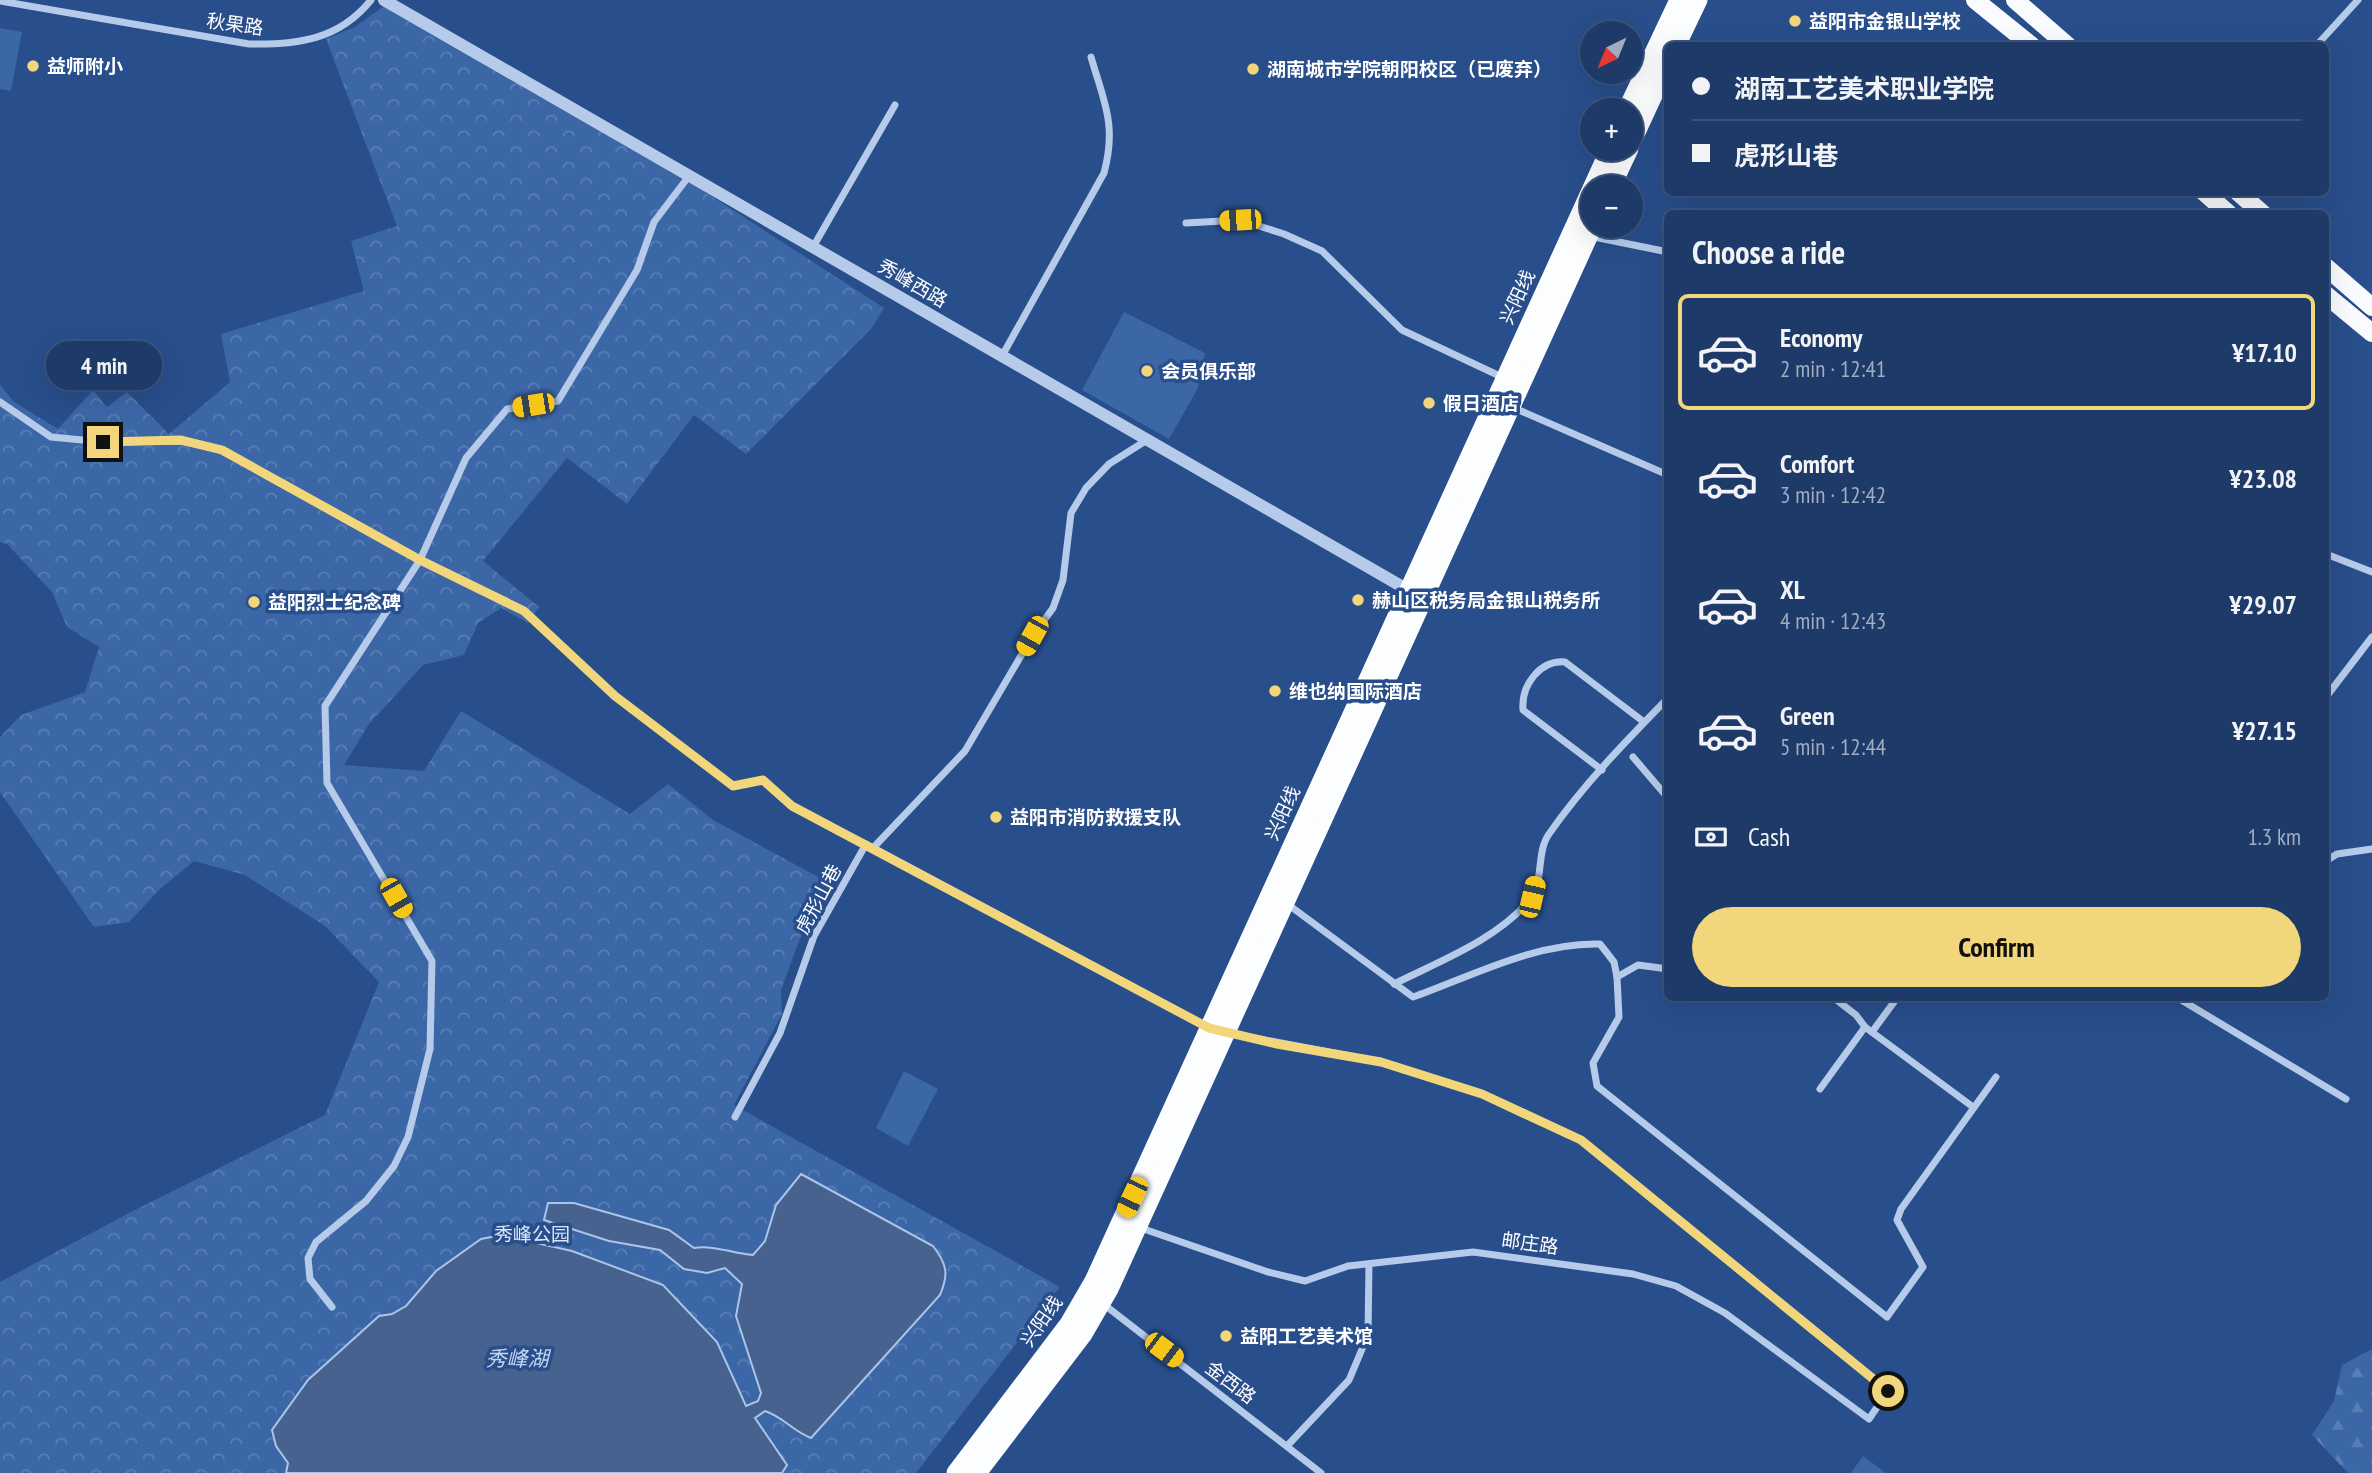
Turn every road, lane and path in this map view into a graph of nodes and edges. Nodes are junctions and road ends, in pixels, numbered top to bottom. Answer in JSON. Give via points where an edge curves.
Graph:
{"nodes":[{"id":1,"x":370,"y":0,"type":"edge"},
{"id":2,"x":384,"y":0,"type":"edge"},
{"id":3,"x":1679,"y":0,"type":"edge"},
{"id":4,"x":1698,"y":0,"type":"edge"},
{"id":5,"x":1975,"y":0,"type":"edge"},
{"id":6,"x":2015,"y":0,"type":"edge"},
{"id":7,"x":2358,"y":0,"type":"edge"},
{"id":8,"x":0,"y":1,"type":"edge"},
{"id":9,"x":1678,"y":42,"type":"edge"},
{"id":10,"x":2027,"y":42,"type":"edge"},
{"id":11,"x":2063,"y":42,"type":"edge"},
{"id":12,"x":2320,"y":42,"type":"edge"},
{"id":13,"x":1091,"y":57,"type":"dead end"},
{"id":14,"x":1664,"y":72,"type":"edge"},
{"id":15,"x":1633,"y":98,"type":"edge"},
{"id":16,"x":895,"y":105,"type":"dead end"},
{"id":17,"x":1643,"y":117,"type":"edge"},
{"id":18,"x":689,"y":176,"type":"junction"},
{"id":19,"x":2209,"y":196,"type":"edge"},
{"id":20,"x":2243,"y":196,"type":"edge"},
{"id":21,"x":2224,"y":210,"type":"edge"},
{"id":22,"x":2258,"y":210,"type":"edge"},
{"id":23,"x":1186,"y":223,"type":"dead end"},
{"id":24,"x":1581,"y":238,"type":"edge"},
{"id":25,"x":1582,"y":238,"type":"edge"},
{"id":26,"x":1613,"y":238,"type":"edge"},
{"id":27,"x":813,"y":247,"type":"junction"},
{"id":28,"x":1664,"y":251,"type":"edge"},
{"id":29,"x":2329,"y":270,"type":"edge"},
{"id":30,"x":2329,"y":297,"type":"edge"},
{"id":31,"x":2371,"y":306,"type":"edge"},
{"id":32,"x":2372,"y":333,"type":"edge"},
{"id":33,"x":1002,"y":356,"type":"junction"},
{"id":34,"x":1505,"y":378,"type":"junction"},
{"id":35,"x":0,"y":402,"type":"edge"},
{"id":36,"x":1511,"y":407,"type":"junction"},
{"id":37,"x":1147,"y":440,"type":"junction"},
{"id":38,"x":1664,"y":473,"type":"edge"},
{"id":39,"x":2329,"y":555,"type":"edge"},
{"id":40,"x":420,"y":560,"type":"junction"},
{"id":41,"x":2372,"y":572,"type":"edge"},
{"id":42,"x":1416,"y":594,"type":"junction"},
{"id":43,"x":2372,"y":637,"type":"edge"},
{"id":44,"x":2329,"y":693,"type":"edge"},
{"id":45,"x":1664,"y":702,"type":"edge"},
{"id":46,"x":1644,"y":722,"type":"junction"},
{"id":47,"x":1633,"y":757,"type":"dead end"},
{"id":48,"x":1602,"y":770,"type":"junction"},
{"id":49,"x":1664,"y":793,"type":"edge"},
{"id":50,"x":869,"y":846,"type":"junction"},
{"id":51,"x":2372,"y":849,"type":"edge"},
{"id":52,"x":2329,"y":859,"type":"edge"},
{"id":53,"x":1285,"y":902,"type":"junction"},
{"id":54,"x":1664,"y":968,"type":"edge"},
{"id":55,"x":1617,"y":977,"type":"junction"},
{"id":56,"x":1394,"y":984,"type":"junction"},
{"id":57,"x":1838,"y":1001,"type":"edge"},
{"id":58,"x":1894,"y":1001,"type":"edge"},
{"id":59,"x":2183,"y":1001,"type":"edge"},
{"id":60,"x":1868,"y":1029,"type":"junction"},
{"id":61,"x":1218,"y":1030,"type":"junction"},
{"id":62,"x":1996,"y":1077,"type":"dead end"},
{"id":63,"x":1820,"y":1089,"type":"dead end"},
{"id":64,"x":2346,"y":1099,"type":"dead end"},
{"id":65,"x":1973,"y":1107,"type":"junction"},
{"id":66,"x":735,"y":1117,"type":"dead end"},
{"id":67,"x":1129,"y":1224,"type":"junction"},
{"id":68,"x":1368,"y":1264,"type":"junction"},
{"id":69,"x":1094,"y":1298,"type":"junction"},
{"id":70,"x":332,"y":1307,"type":"dead end"},
{"id":71,"x":1288,"y":1445,"type":"junction"},
{"id":72,"x":956,"y":1473,"type":"edge"},
{"id":73,"x":977,"y":1473,"type":"edge"},
{"id":74,"x":1321,"y":1473,"type":"edge"}],
"edges":[{"from":1,"to":8,"type":"street","name":"秋果路","via":[[355,20],[317,38],[287,45],[249,44]]},
{"from":2,"to":18,"type":"street","name":"秀峰西路"},
{"from":3,"to":15,"type":"highway"},
{"from":4,"to":9,"type":"highway"},
{"from":5,"to":10,"type":"main road"},
{"from":6,"to":11,"type":"main road"},
{"from":7,"to":12,"type":"street"},
{"from":13,"to":33,"type":"street","via":[[1112,144],[1104,173]]},
{"from":14,"to":17,"type":"highway"},
{"from":16,"to":27,"type":"street"},
{"from":18,"to":27,"type":"street","name":"秀峰西路"},
{"from":18,"to":40,"type":"street","via":[[654,222],[637,270],[558,401],[507,409],[466,458]]},
{"from":19,"to":21,"type":"main road"},
{"from":20,"to":22,"type":"main road"},
{"from":23,"to":34,"type":"street","via":[[1240,220],[1322,251],[1402,330]]},
{"from":24,"to":34,"type":"highway","name":"兴阳线"},
{"from":25,"to":36,"type":"highway","name":"兴阳线"},
{"from":26,"to":28,"type":"street"},
{"from":27,"to":33,"type":"street","name":"秀峰西路"},
{"from":29,"to":31,"type":"main road"},
{"from":30,"to":32,"type":"main road"},
{"from":33,"to":37,"type":"street","name":"秀峰西路"},
{"from":34,"to":42,"type":"highway","name":"兴阳线"},
{"from":35,"to":40,"type":"street","via":[[51,437],[103,442],[181,440],[222,450]]},
{"from":36,"to":38,"type":"street"},
{"from":36,"to":42,"type":"highway","name":"兴阳线"},
{"from":37,"to":42,"type":"street","name":"秀峰西路"},
{"from":37,"to":50,"type":"street","name":"虎形山巷","via":[[1109,464],[1071,513],[1063,580],[1053,608],[965,751]]},
{"from":39,"to":41,"type":"street"},
{"from":40,"to":50,"type":"street","via":[[524,611],[615,696],[733,786],[763,780],[792,806]]},
{"from":40,"to":70,"type":"street","via":[[325,706],[327,783],[432,961],[430,1049],[408,1137],[394,1166],[366,1201],[316,1242],[308,1258],[310,1279]]},
{"from":42,"to":53,"type":"highway","name":"兴阳线"},
{"from":42,"to":61,"type":"highway","name":"兴阳线"},
{"from":43,"to":44,"type":"street"},
{"from":45,"to":46,"type":"street"},
{"from":46,"to":48,"type":"street"},
{"from":46,"to":48,"type":"street","via":[[1565,662],[1541,666],[1522,697],[1523,710]]},
{"from":47,"to":49,"type":"street"},
{"from":48,"to":56,"type":"street","via":[[1546,837],[1532,897],[1519,911],[1491,933]]},
{"from":50,"to":61,"type":"street"},
{"from":50,"to":66,"type":"street","name":"虎形山巷","via":[[814,936],[780,1033]]},
{"from":51,"to":52,"type":"street"},
{"from":53,"to":56,"type":"street"},
{"from":53,"to":61,"type":"highway","name":"兴阳线"},
{"from":54,"to":55,"type":"street","via":[[1638,965]]},
{"from":55,"to":56,"type":"street","via":[[1614,962],[1600,944],[1583,944],[1531,954],[1413,997]]},
{"from":55,"to":65,"type":"street","via":[[1619,1017],[1593,1063],[1597,1086],[1887,1317],[1923,1268],[1897,1220],[1901,1209]]},
{"from":57,"to":60,"type":"street"},
{"from":58,"to":60,"type":"street"},
{"from":59,"to":64,"type":"street"},
{"from":60,"to":63,"type":"street"},
{"from":60,"to":65,"type":"street"},
{"from":61,"to":67,"type":"highway","name":"兴阳线"},
{"from":61,"to":68,"type":"street","name":"邮庄路","via":[[1381,1062],[1482,1094],[1581,1140],[1888,1391],[1869,1419],[1725,1313],[1676,1286],[1633,1274],[1473,1252]]},
{"from":62,"to":65,"type":"street"},
{"from":67,"to":68,"type":"street","name":"邮庄路","via":[[1305,1281]]},
{"from":67,"to":69,"type":"highway","name":"兴阳线"},
{"from":68,"to":71,"type":"street","via":[[1368,1335],[1349,1380]]},
{"from":69,"to":71,"type":"street","name":"金西路"},
{"from":69,"to":72,"type":"highway","name":"兴阳线","via":[[1069,1324]]},
{"from":69,"to":73,"type":"highway","name":"兴阳线","via":[[1083,1334]]},
{"from":71,"to":74,"type":"street","name":"金西路"}]}
